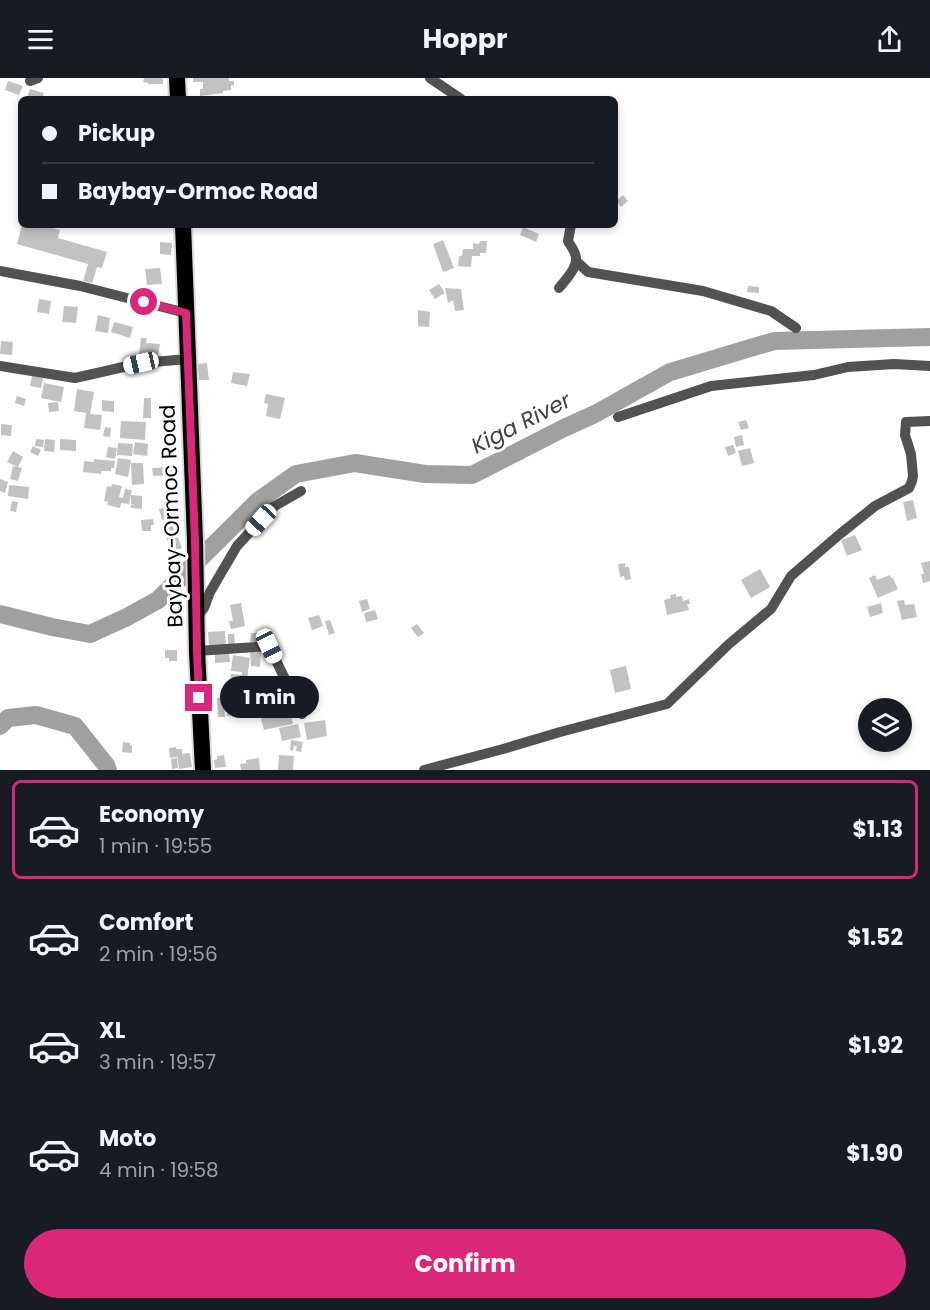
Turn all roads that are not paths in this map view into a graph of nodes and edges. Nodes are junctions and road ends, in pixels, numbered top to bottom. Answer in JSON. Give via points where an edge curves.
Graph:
{"nodes":[{"id":1,"x":177,"y":78,"type":"edge"},
{"id":2,"x":430,"y":78,"type":"edge"},
{"id":3,"x":178,"y":96,"type":"edge"},
{"id":4,"x":457,"y":96,"type":"edge"},
{"id":5,"x":183,"y":228,"type":"edge"},
{"id":6,"x":570,"y":228,"type":"edge"},
{"id":7,"x":576,"y":261,"type":"junction"},
{"id":8,"x":0,"y":271,"type":"edge"},
{"id":9,"x":559,"y":288,"type":"dead end"},
{"id":10,"x":186,"y":313,"type":"junction"},
{"id":11,"x":796,"y":328,"type":"dead end"},
{"id":12,"x":188,"y":359,"type":"junction"},
{"id":13,"x":0,"y":366,"type":"edge"},
{"id":14,"x":930,"y":366,"type":"edge"},
{"id":15,"x":618,"y":417,"type":"dead end"},
{"id":16,"x":930,"y":421,"type":"edge"},
{"id":17,"x":301,"y":491,"type":"dead end"},
{"id":18,"x":197,"y":612,"type":"junction"},
{"id":19,"x":197,"y":651,"type":"junction"},
{"id":20,"x":302,"y":714,"type":"dead end"},
{"id":21,"x":203,"y":770,"type":"edge"},
{"id":22,"x":424,"y":770,"type":"edge"}],
"edges":[{"from":1,"to":3,"type":"highway"},
{"from":2,"to":4,"type":"street"},
{"from":5,"to":10,"type":"highway","name":"Baybay-Ormoc Road"},
{"from":6,"to":7,"type":"street","via":[[568,241]]},
{"from":7,"to":9,"type":"street"},
{"from":7,"to":11,"type":"street","via":[[588,272],[703,291],[771,311]]},
{"from":8,"to":10,"type":"street"},
{"from":10,"to":12,"type":"highway","name":"Baybay-Ormoc Road"},
{"from":12,"to":13,"type":"street","via":[[141,363],[75,378]]},
{"from":12,"to":18,"type":"highway","name":"Baybay-Ormoc Road"},
{"from":14,"to":15,"type":"street","via":[[894,363],[848,367],[814,375],[711,386]]},
{"from":16,"to":22,"type":"street","via":[[906,422],[913,476],[909,488],[875,506],[791,576],[771,609],[667,704]]},
{"from":17,"to":18,"type":"street","via":[[273,507],[237,546],[204,608]]},
{"from":18,"to":19,"type":"highway","name":"Baybay-Ormoc Road"},
{"from":19,"to":20,"type":"street","via":[[269,646]]},
{"from":19,"to":21,"type":"highway","name":"Baybay-Ormoc Road"}]}
